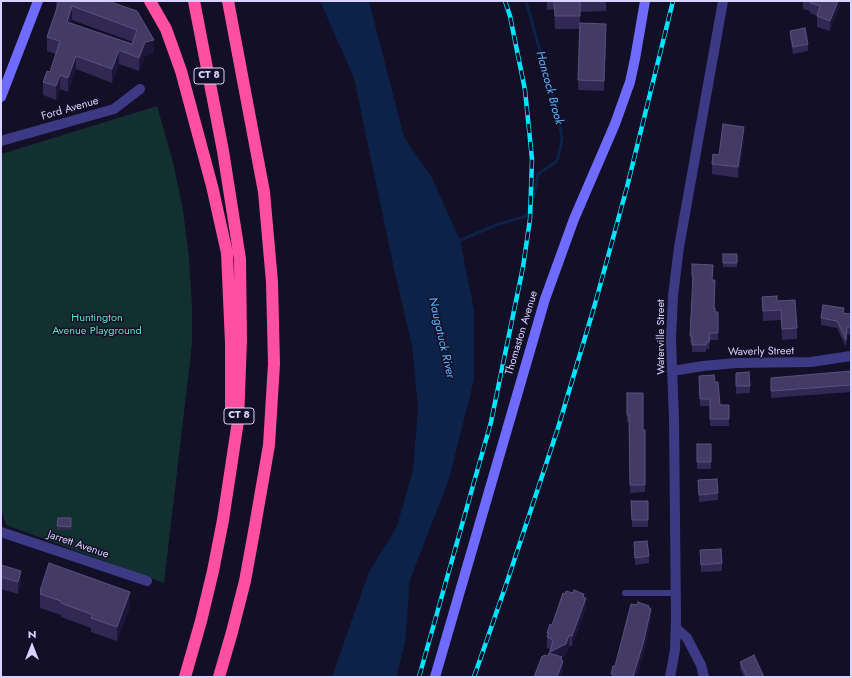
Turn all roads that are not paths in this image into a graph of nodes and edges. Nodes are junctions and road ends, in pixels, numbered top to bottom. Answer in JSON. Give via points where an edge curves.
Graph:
{"nodes":[{"id":1,"x":38,"y":1,"type":"edge"},
{"id":2,"x":150,"y":1,"type":"edge"},
{"id":3,"x":194,"y":1,"type":"edge"},
{"id":4,"x":228,"y":1,"type":"edge"},
{"id":5,"x":646,"y":1,"type":"edge"},
{"id":6,"x":723,"y":1,"type":"edge"},
{"id":7,"x":140,"y":89,"type":"dead end"},
{"id":8,"x":1,"y":97,"type":"edge"},
{"id":9,"x":1,"y":141,"type":"edge"},
{"id":10,"x":851,"y":356,"type":"edge"},
{"id":11,"x":672,"y":371,"type":"junction"},
{"id":12,"x":223,"y":520,"type":"junction"},
{"id":13,"x":1,"y":532,"type":"edge"},
{"id":14,"x":147,"y":581,"type":"dead end"},
{"id":15,"x":625,"y":593,"type":"dead end"},
{"id":16,"x":676,"y":593,"type":"junction"},
{"id":17,"x":676,"y":628,"type":"junction"},
{"id":18,"x":185,"y":677,"type":"edge"},
{"id":19,"x":219,"y":677,"type":"edge"},
{"id":20,"x":435,"y":677,"type":"edge"},
{"id":21,"x":670,"y":677,"type":"edge"},
{"id":22,"x":704,"y":677,"type":"edge"}],
"edges":[{"from":1,"to":8,"type":"main road"},
{"from":2,"to":12,"type":"highway","via":[[166,29],[181,71],[227,253],[231,420]]},
{"from":3,"to":12,"type":"highway","number":"CT 8","via":[[224,151],[240,259],[238,421]]},
{"from":4,"to":19,"type":"highway","number":"CT 8","via":[[264,192],[272,282],[274,364],[269,445],[255,526],[245,581]]},
{"from":5,"to":20,"type":"main road","name":"Thomaston Avenue","via":[[628,89],[544,299]]},
{"from":6,"to":11,"type":"street","name":"Waterville Street","via":[[677,263],[671,326]]},
{"from":7,"to":9,"type":"street","name":"Ford Avenue","via":[[114,108]]},
{"from":10,"to":11,"type":"street","name":"Waverly Street","via":[[812,362],[742,363]]},
{"from":11,"to":16,"type":"street","name":"Waterville Street"},
{"from":12,"to":18,"type":"highway","number":"CT 8","via":[[201,621]]},
{"from":13,"to":14,"type":"street","name":"Jarrett Avenue"},
{"from":15,"to":16,"type":"lane"},
{"from":16,"to":17,"type":"street","name":"Waterville Street"},
{"from":17,"to":21,"type":"street","name":"Waterville Street"},
{"from":17,"to":22,"type":"street","via":[[687,638],[701,664]]}]}
